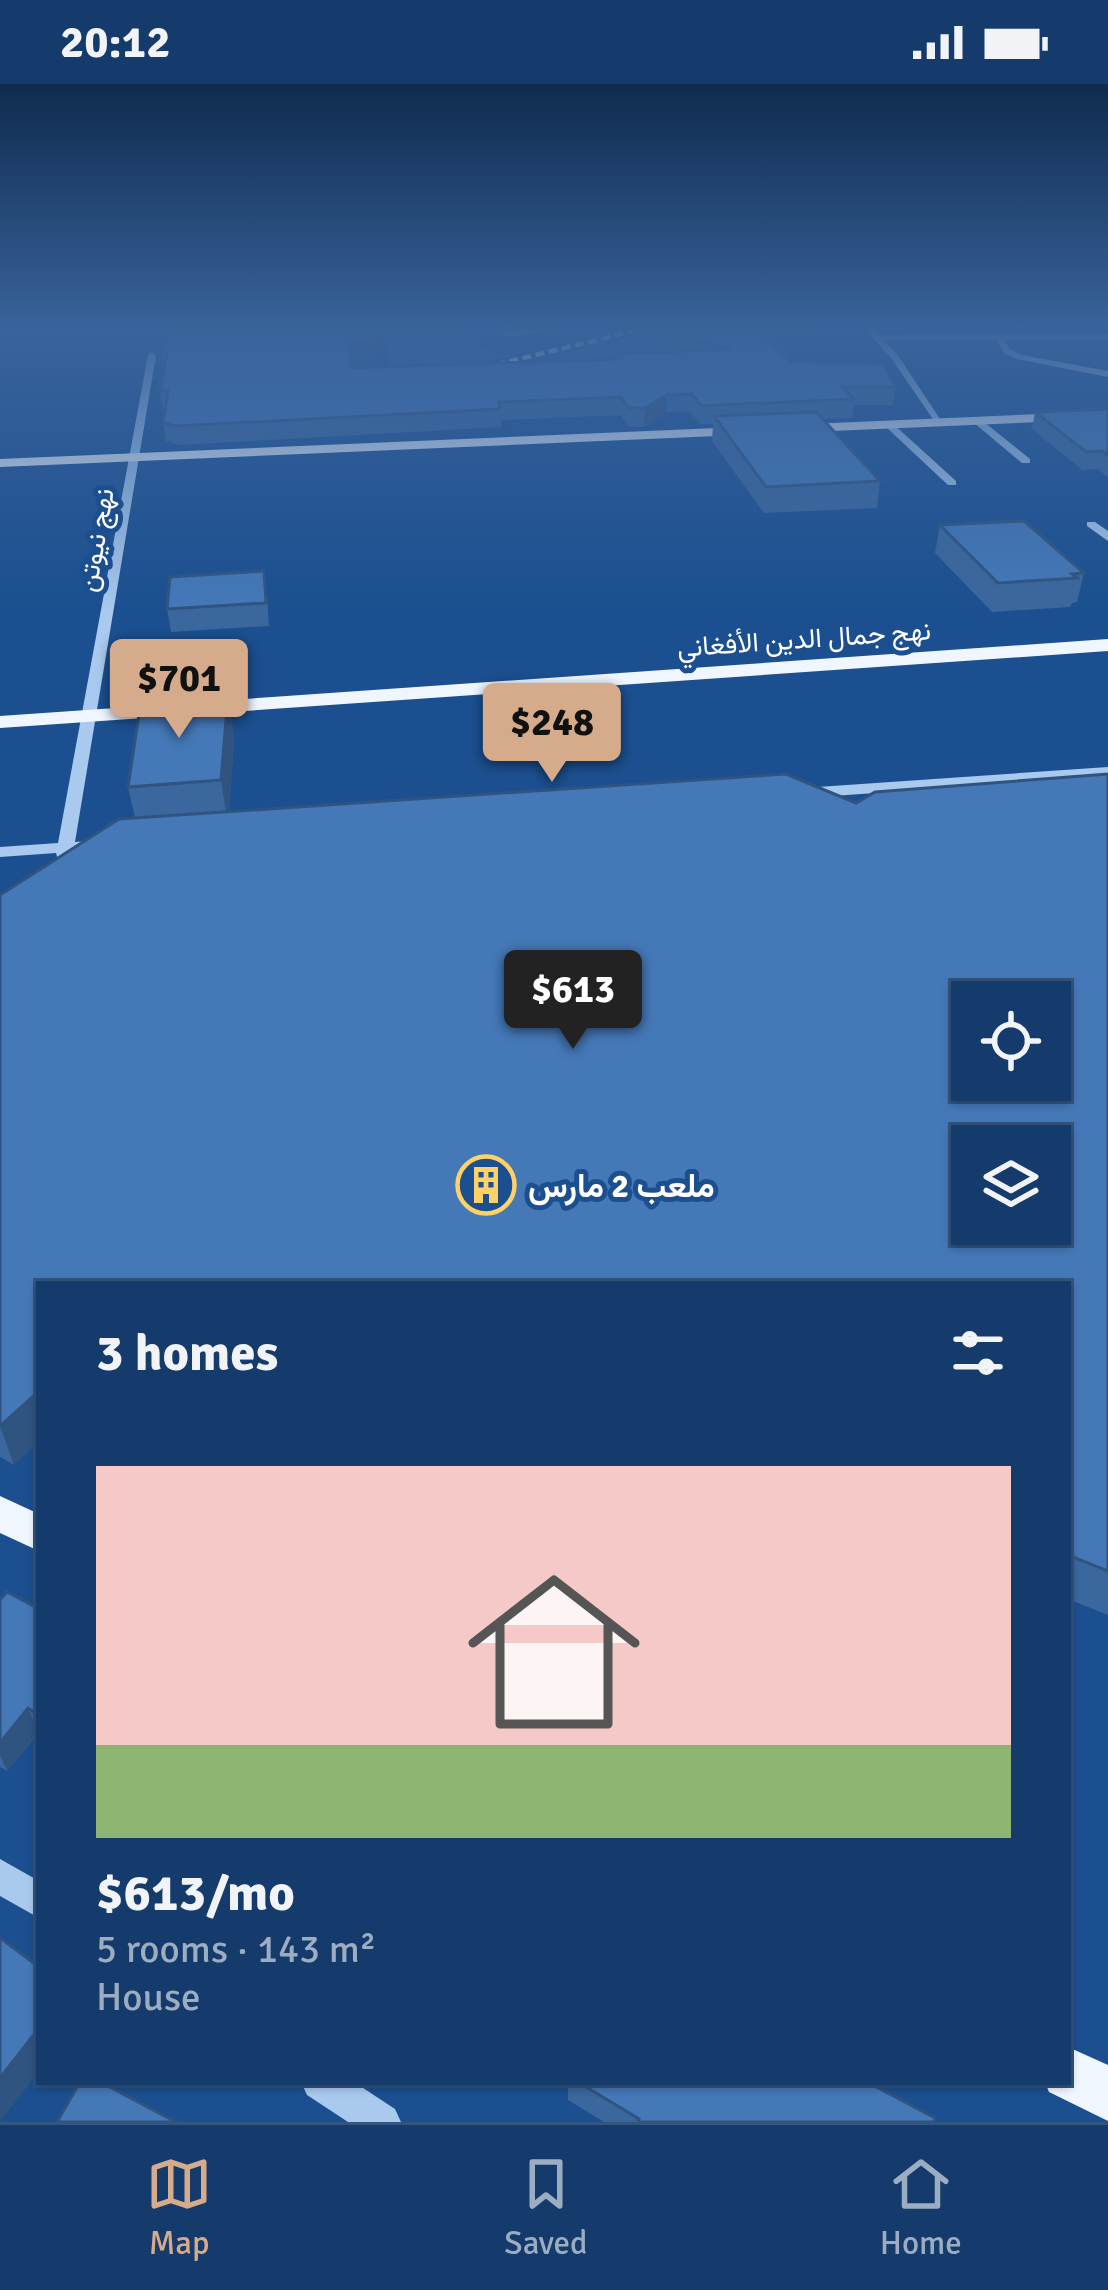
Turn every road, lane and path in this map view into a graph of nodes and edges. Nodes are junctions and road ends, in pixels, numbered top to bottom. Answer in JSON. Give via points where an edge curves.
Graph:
{"nodes":[{"id":1,"x":141,"y":422,"type":"edge"},
{"id":2,"x":934,"y":422,"type":"edge"},
{"id":3,"x":979,"y":422,"type":"edge"},
{"id":4,"x":888,"y":424,"type":"junction"},
{"id":5,"x":135,"y":457,"type":"junction"},
{"id":6,"x":1026,"y":460,"type":"dead end"},
{"id":7,"x":0,"y":463,"type":"edge"},
{"id":8,"x":952,"y":483,"type":"dead end"},
{"id":9,"x":1091,"y":524,"type":"dead end"},
{"id":10,"x":1108,"y":537,"type":"edge"},
{"id":11,"x":1108,"y":645,"type":"edge"},
{"id":12,"x":89,"y":716,"type":"junction"},
{"id":13,"x":0,"y":722,"type":"edge"},
{"id":14,"x":1108,"y":772,"type":"edge"},
{"id":15,"x":781,"y":794,"type":"edge"},
{"id":16,"x":112,"y":844,"type":"edge"},
{"id":17,"x":68,"y":848,"type":"junction"},
{"id":18,"x":0,"y":852,"type":"edge"},
{"id":19,"x":56,"y":878,"type":"edge"},
{"id":20,"x":0,"y":1514,"type":"edge"},
{"id":21,"x":36,"y":1532,"type":"edge"},
{"id":22,"x":0,"y":1876,"type":"edge"},
{"id":23,"x":36,"y":1899,"type":"edge"},
{"id":24,"x":1071,"y":2075,"type":"edge"},
{"id":25,"x":325,"y":2085,"type":"edge"},
{"id":26,"x":1108,"y":2094,"type":"edge"},
{"id":27,"x":382,"y":2122,"type":"edge"}],
"edges":[{"from":1,"to":5,"type":"street","name":"نهج نيوتن"},
{"from":2,"to":4,"type":"main road"},
{"from":3,"to":6,"type":"street"},
{"from":4,"to":5,"type":"main road"},
{"from":4,"to":8,"type":"street"},
{"from":5,"to":7,"type":"main road"},
{"from":5,"to":12,"type":"street","name":"نهج نيوتن"},
{"from":9,"to":10,"type":"street"},
{"from":11,"to":12,"type":"main road","name":"نهج جمال الدين الأفغاني"},
{"from":12,"to":13,"type":"main road","name":"نهج جمال الدين الأفغاني"},
{"from":12,"to":17,"type":"street","name":"نهج نيوتن"},
{"from":14,"to":15,"type":"street"},
{"from":16,"to":17,"type":"street"},
{"from":17,"to":18,"type":"street"},
{"from":17,"to":19,"type":"street","name":"نهج نيوتن"},
{"from":20,"to":21,"type":"main road"},
{"from":22,"to":23,"type":"street"},
{"from":24,"to":26,"type":"main road"},
{"from":25,"to":27,"type":"street"}]}
